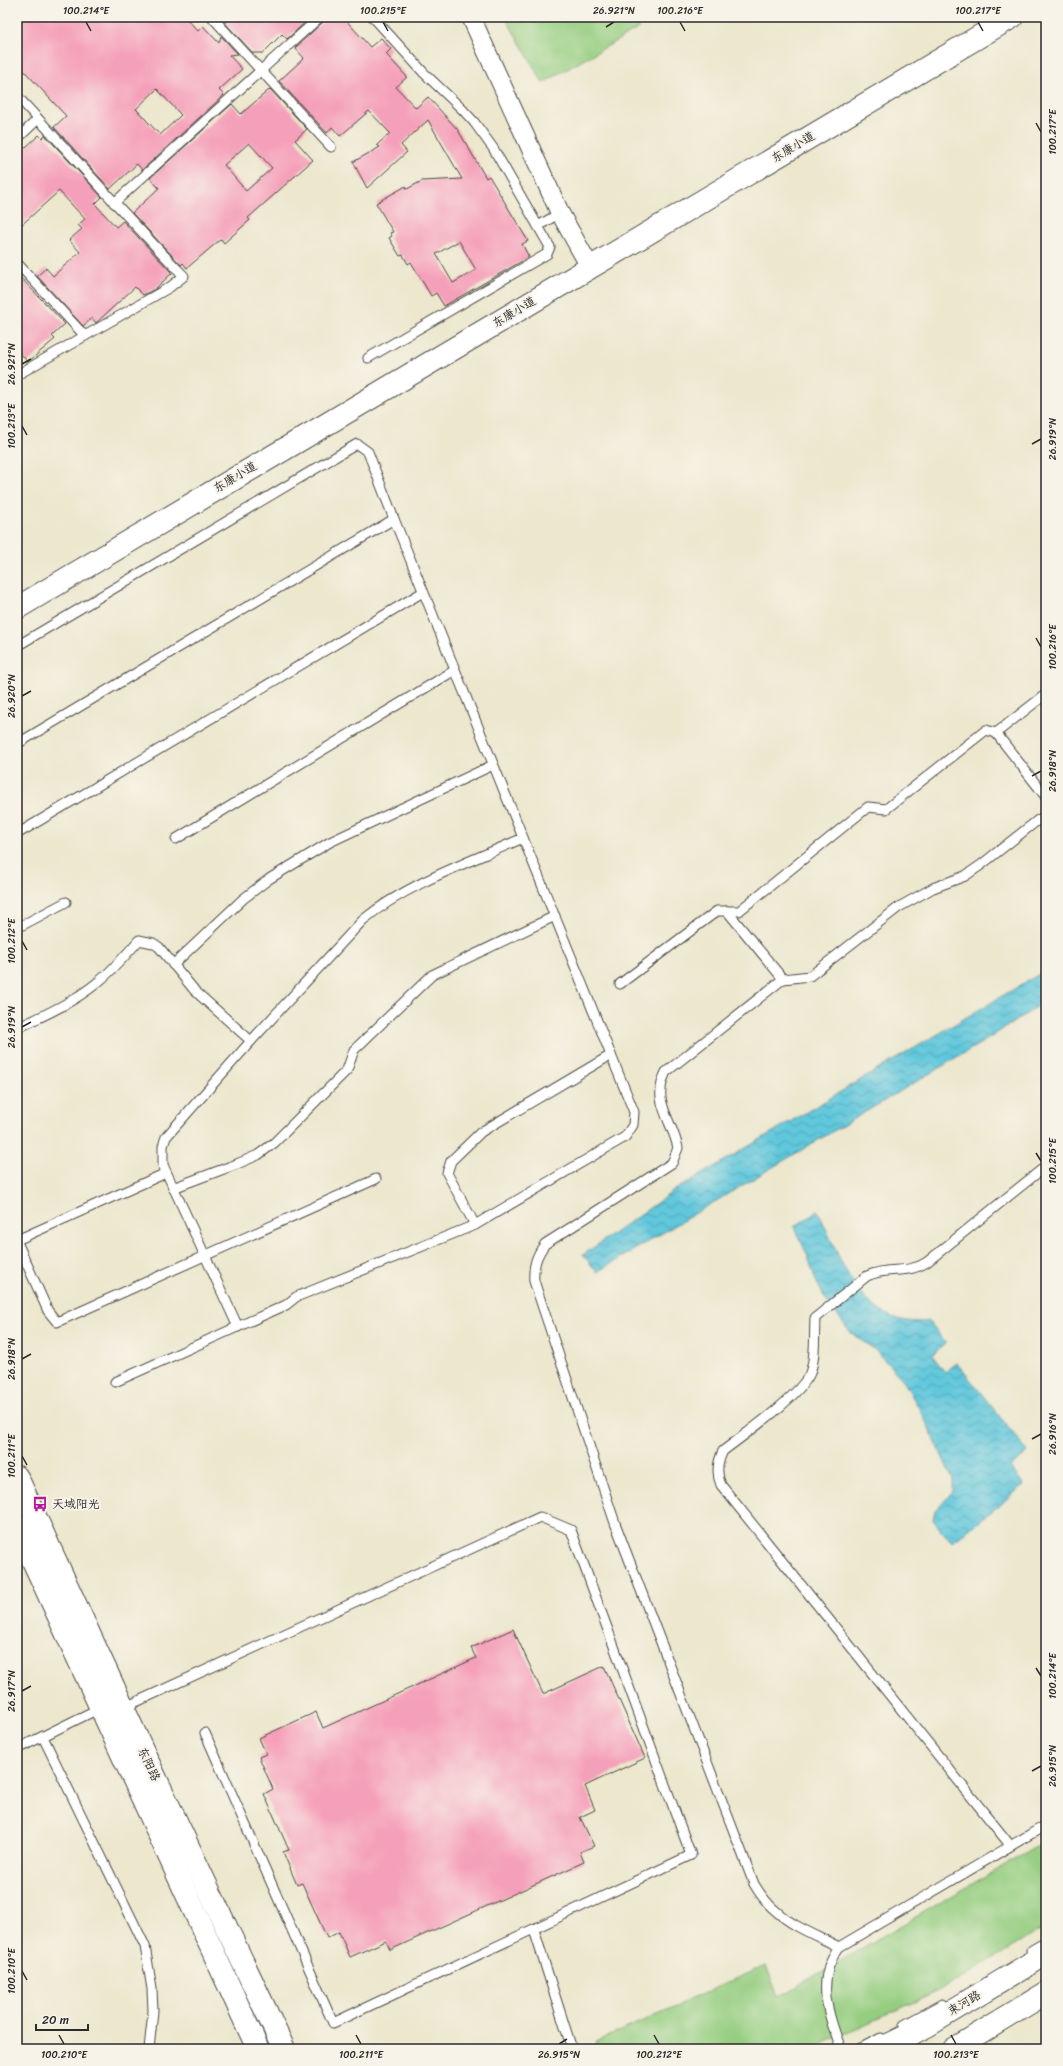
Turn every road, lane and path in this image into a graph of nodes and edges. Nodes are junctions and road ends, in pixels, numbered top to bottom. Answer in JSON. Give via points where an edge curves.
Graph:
{"nodes":[{"id":1,"x":212,"y":17,"type":"edge"},
{"id":2,"x":320,"y":17,"type":"edge"},
{"id":3,"x":373,"y":17,"type":"edge"},
{"id":4,"x":471,"y":17,"type":"edge"},
{"id":5,"x":1012,"y":17,"type":"edge"},
{"id":6,"x":261,"y":70,"type":"junction"},
{"id":7,"x":17,"y":96,"type":"edge"},
{"id":8,"x":38,"y":119,"type":"junction"},
{"id":9,"x":17,"y":139,"type":"edge"},
{"id":10,"x":331,"y":147,"type":"dead end"},
{"id":11,"x":114,"y":203,"type":"junction"},
{"id":12,"x":560,"y":213,"type":"junction"},
{"id":13,"x":538,"y":226,"type":"junction"},
{"id":14,"x":17,"y":262,"type":"edge"},
{"id":15,"x":590,"y":267,"type":"junction"},
{"id":16,"x":85,"y":336,"type":"junction"},
{"id":17,"x":368,"y":358,"type":"dead end"},
{"id":18,"x":17,"y":375,"type":"edge"},
{"id":19,"x":394,"y":519,"type":"junction"},
{"id":20,"x":424,"y":592,"type":"junction"},
{"id":21,"x":17,"y":608,"type":"edge"},
{"id":22,"x":17,"y":646,"type":"edge"},
{"id":23,"x":455,"y":670,"type":"junction"},
{"id":24,"x":1046,"y":694,"type":"edge"},
{"id":25,"x":996,"y":733,"type":"junction"},
{"id":26,"x":17,"y":744,"type":"edge"},
{"id":27,"x":493,"y":765,"type":"junction"},
{"id":28,"x":1046,"y":797,"type":"edge"},
{"id":29,"x":1046,"y":816,"type":"edge"},
{"id":30,"x":17,"y":834,"type":"edge"},
{"id":31,"x":523,"y":838,"type":"junction"},
{"id":32,"x":176,"y":839,"type":"dead end"},
{"id":33,"x":66,"y":902,"type":"dead end"},
{"id":34,"x":727,"y":911,"type":"junction"},
{"id":35,"x":555,"y":916,"type":"junction"},
{"id":36,"x":17,"y":928,"type":"edge"},
{"id":37,"x":173,"y":965,"type":"junction"},
{"id":38,"x":783,"y":979,"type":"junction"},
{"id":39,"x":620,"y":984,"type":"dead end"},
{"id":40,"x":17,"y":1028,"type":"edge"},
{"id":41,"x":251,"y":1041,"type":"junction"},
{"id":42,"x":611,"y":1055,"type":"junction"},
{"id":43,"x":1046,"y":1166,"type":"edge"},
{"id":44,"x":166,"y":1173,"type":"junction"},
{"id":45,"x":376,"y":1179,"type":"dead end"},
{"id":46,"x":173,"y":1188,"type":"junction"},
{"id":47,"x":474,"y":1225,"type":"junction"},
{"id":48,"x":17,"y":1241,"type":"edge"},
{"id":49,"x":205,"y":1256,"type":"junction"},
{"id":50,"x":238,"y":1327,"type":"junction"},
{"id":51,"x":115,"y":1382,"type":"dead end"},
{"id":52,"x":17,"y":1477,"type":"edge"},
{"id":53,"x":17,"y":1526,"type":"edge"},
{"id":54,"x":102,"y":1707,"type":"junction"},
{"id":55,"x":123,"y":1708,"type":"junction"},
{"id":56,"x":205,"y":1733,"type":"dead end"},
{"id":57,"x":43,"y":1737,"type":"junction"},
{"id":58,"x":17,"y":1749,"type":"edge"},
{"id":59,"x":1046,"y":1825,"type":"edge"},
{"id":60,"x":1010,"y":1845,"type":"junction"},
{"id":61,"x":534,"y":1930,"type":"junction"},
{"id":62,"x":1046,"y":1942,"type":"edge"},
{"id":63,"x":839,"y":1947,"type":"junction"},
{"id":64,"x":1036,"y":1954,"type":"edge"},
{"id":65,"x":1046,"y":1993,"type":"edge"},
{"id":66,"x":949,"y":2000,"type":"dead end"},
{"id":67,"x":887,"y":2038,"type":"edge"},
{"id":68,"x":149,"y":2049,"type":"edge"},
{"id":69,"x":258,"y":2049,"type":"edge"},
{"id":70,"x":284,"y":2049,"type":"edge"},
{"id":71,"x":572,"y":2049,"type":"edge"},
{"id":72,"x":841,"y":2049,"type":"edge"},
{"id":73,"x":859,"y":2049,"type":"edge"},
{"id":74,"x":954,"y":2049,"type":"edge"}],
"edges":[{"from":1,"to":6,"type":"lane"},
{"from":2,"to":6,"type":"lane"},
{"from":3,"to":13,"type":"lane","via":[[424,73],[474,122],[493,148]]},
{"from":4,"to":12,"type":"street"},
{"from":5,"to":15,"type":"main road","name":"东康小道"},
{"from":6,"to":10,"type":"lane"},
{"from":6,"to":11,"type":"lane"},
{"from":7,"to":8,"type":"lane"},
{"from":8,"to":9,"type":"lane"},
{"from":8,"to":11,"type":"lane"},
{"from":11,"to":16,"type":"lane","via":[[184,276],[170,287]]},
{"from":12,"to":13,"type":"lane"},
{"from":12,"to":15,"type":"street"},
{"from":13,"to":17,"type":"lane","via":[[550,247],[547,254]]},
{"from":14,"to":16,"type":"lane"},
{"from":15,"to":21,"type":"main road","name":"东康小道"},
{"from":16,"to":18,"type":"lane"},
{"from":19,"to":20,"type":"lane"},
{"from":19,"to":22,"type":"lane","via":[[368,452],[357,444]]},
{"from":19,"to":26,"type":"lane"},
{"from":20,"to":23,"type":"lane"},
{"from":20,"to":30,"type":"lane"},
{"from":23,"to":27,"type":"lane"},
{"from":23,"to":32,"type":"lane"},
{"from":24,"to":25,"type":"lane"},
{"from":25,"to":28,"type":"lane"},
{"from":25,"to":34,"type":"lane","via":[[986,730],[886,808],[868,807],[739,911]]},
{"from":27,"to":31,"type":"lane"},
{"from":27,"to":37,"type":"lane","via":[[330,842],[269,879],[243,899]]},
{"from":29,"to":38,"type":"lane","via":[[965,876],[933,888],[899,907],[810,976]]},
{"from":31,"to":35,"type":"lane"},
{"from":31,"to":41,"type":"lane","via":[[404,892],[376,909]]},
{"from":33,"to":36,"type":"lane"},
{"from":34,"to":38,"type":"lane"},
{"from":34,"to":39,"type":"lane","via":[[717,910]]},
{"from":35,"to":42,"type":"lane"},
{"from":35,"to":46,"type":"lane","via":[[432,975],[354,1050],[347,1070],[274,1143],[258,1155]]},
{"from":37,"to":40,"type":"lane","via":[[159,947],[139,940],[110,972],[82,994],[56,1010]]},
{"from":37,"to":41,"type":"lane","via":[[210,1005]]},
{"from":38,"to":63,"type":"lane","via":[[666,1072],[660,1088],[660,1097],[677,1141],[677,1154],[672,1163],[545,1244],[535,1261],[534,1281],[615,1522],[754,1884],[776,1912]]},
{"from":41,"to":44,"type":"lane","via":[[166,1137],[162,1156]]},
{"from":42,"to":47,"type":"lane","via":[[481,1132],[451,1161],[447,1173]]},
{"from":42,"to":47,"type":"lane","via":[[634,1112],[635,1119],[630,1132]]},
{"from":43,"to":60,"type":"lane","via":[[920,1267],[901,1271],[886,1269],[867,1276],[815,1318],[813,1363],[806,1381],[795,1394],[723,1451],[718,1465],[720,1485]]},
{"from":44,"to":46,"type":"lane"},
{"from":44,"to":48,"type":"lane"},
{"from":45,"to":49,"type":"lane"},
{"from":46,"to":49,"type":"lane"},
{"from":47,"to":50,"type":"lane","via":[[296,1297],[286,1305]]},
{"from":48,"to":49,"type":"lane","via":[[48,1311],[57,1322]]},
{"from":49,"to":50,"type":"lane"},
{"from":50,"to":51,"type":"lane"},
{"from":52,"to":55,"type":"main road","name":"东阳路"},
{"from":53,"to":54,"type":"main road","name":"东阳路"},
{"from":54,"to":57,"type":"lane"},
{"from":54,"to":69,"type":"main road","name":"东阳路"},
{"from":55,"to":61,"type":"lane","via":[[540,1517],[571,1530],[691,1855]]},
{"from":55,"to":70,"type":"main road","name":"东阳路"},
{"from":56,"to":61,"type":"lane","via":[[333,2023]]},
{"from":57,"to":58,"type":"lane"},
{"from":57,"to":68,"type":"lane","via":[[145,1946],[153,2011]]},
{"from":59,"to":60,"type":"lane"},
{"from":60,"to":63,"type":"lane"},
{"from":61,"to":71,"type":"lane"},
{"from":62,"to":64,"type":"lane"},
{"from":63,"to":72,"type":"lane","via":[[829,1962],[825,1989]]},
{"from":64,"to":67,"type":"main road","name":"束河路","via":[[927,2026]]},
{"from":65,"to":74,"type":"main road"},
{"from":66,"to":67,"type":"lane"},
{"from":67,"to":73,"type":"lane"}]}
